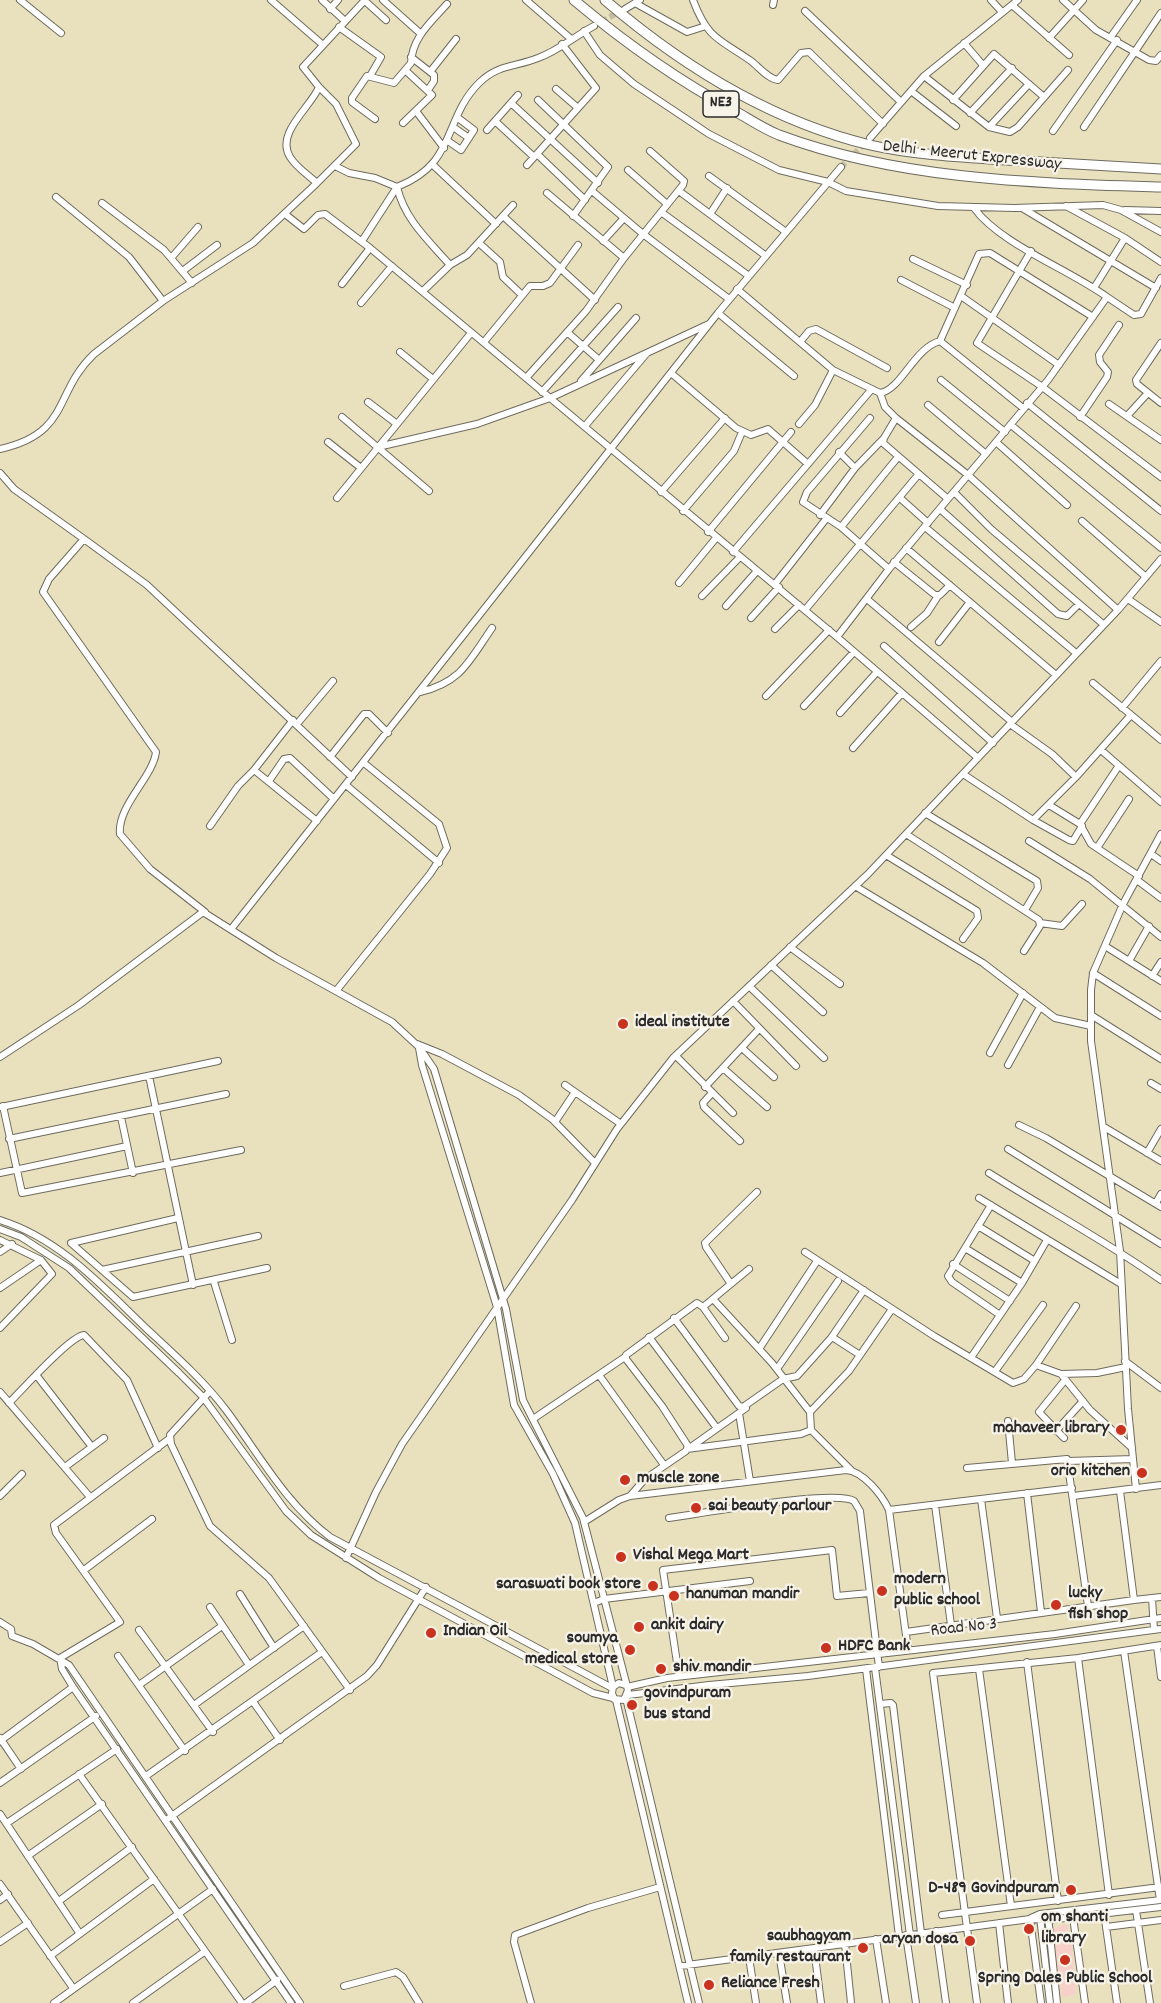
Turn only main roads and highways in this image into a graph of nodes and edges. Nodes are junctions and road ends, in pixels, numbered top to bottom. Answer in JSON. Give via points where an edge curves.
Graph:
{"nodes":[{"id":1,"x":574,"y":0,"type":"edge"},
{"id":2,"x":605,"y":0,"type":"edge"},
{"id":3,"x":1161,"y":169,"type":"edge"},
{"id":4,"x":1161,"y":187,"type":"edge"}],
"edges":[{"from":1,"to":4,"type":"highway","name":"Delhi - Meerut Expressway","number":"NE3","via":[[637,51],[709,98],[777,134],[861,161],[948,174]]},
{"from":2,"to":3,"type":"highway","name":"Delhi - Meerut Expressway","number":"NE3","via":[[647,35],[716,82],[795,120],[872,145],[952,157]]}]}
